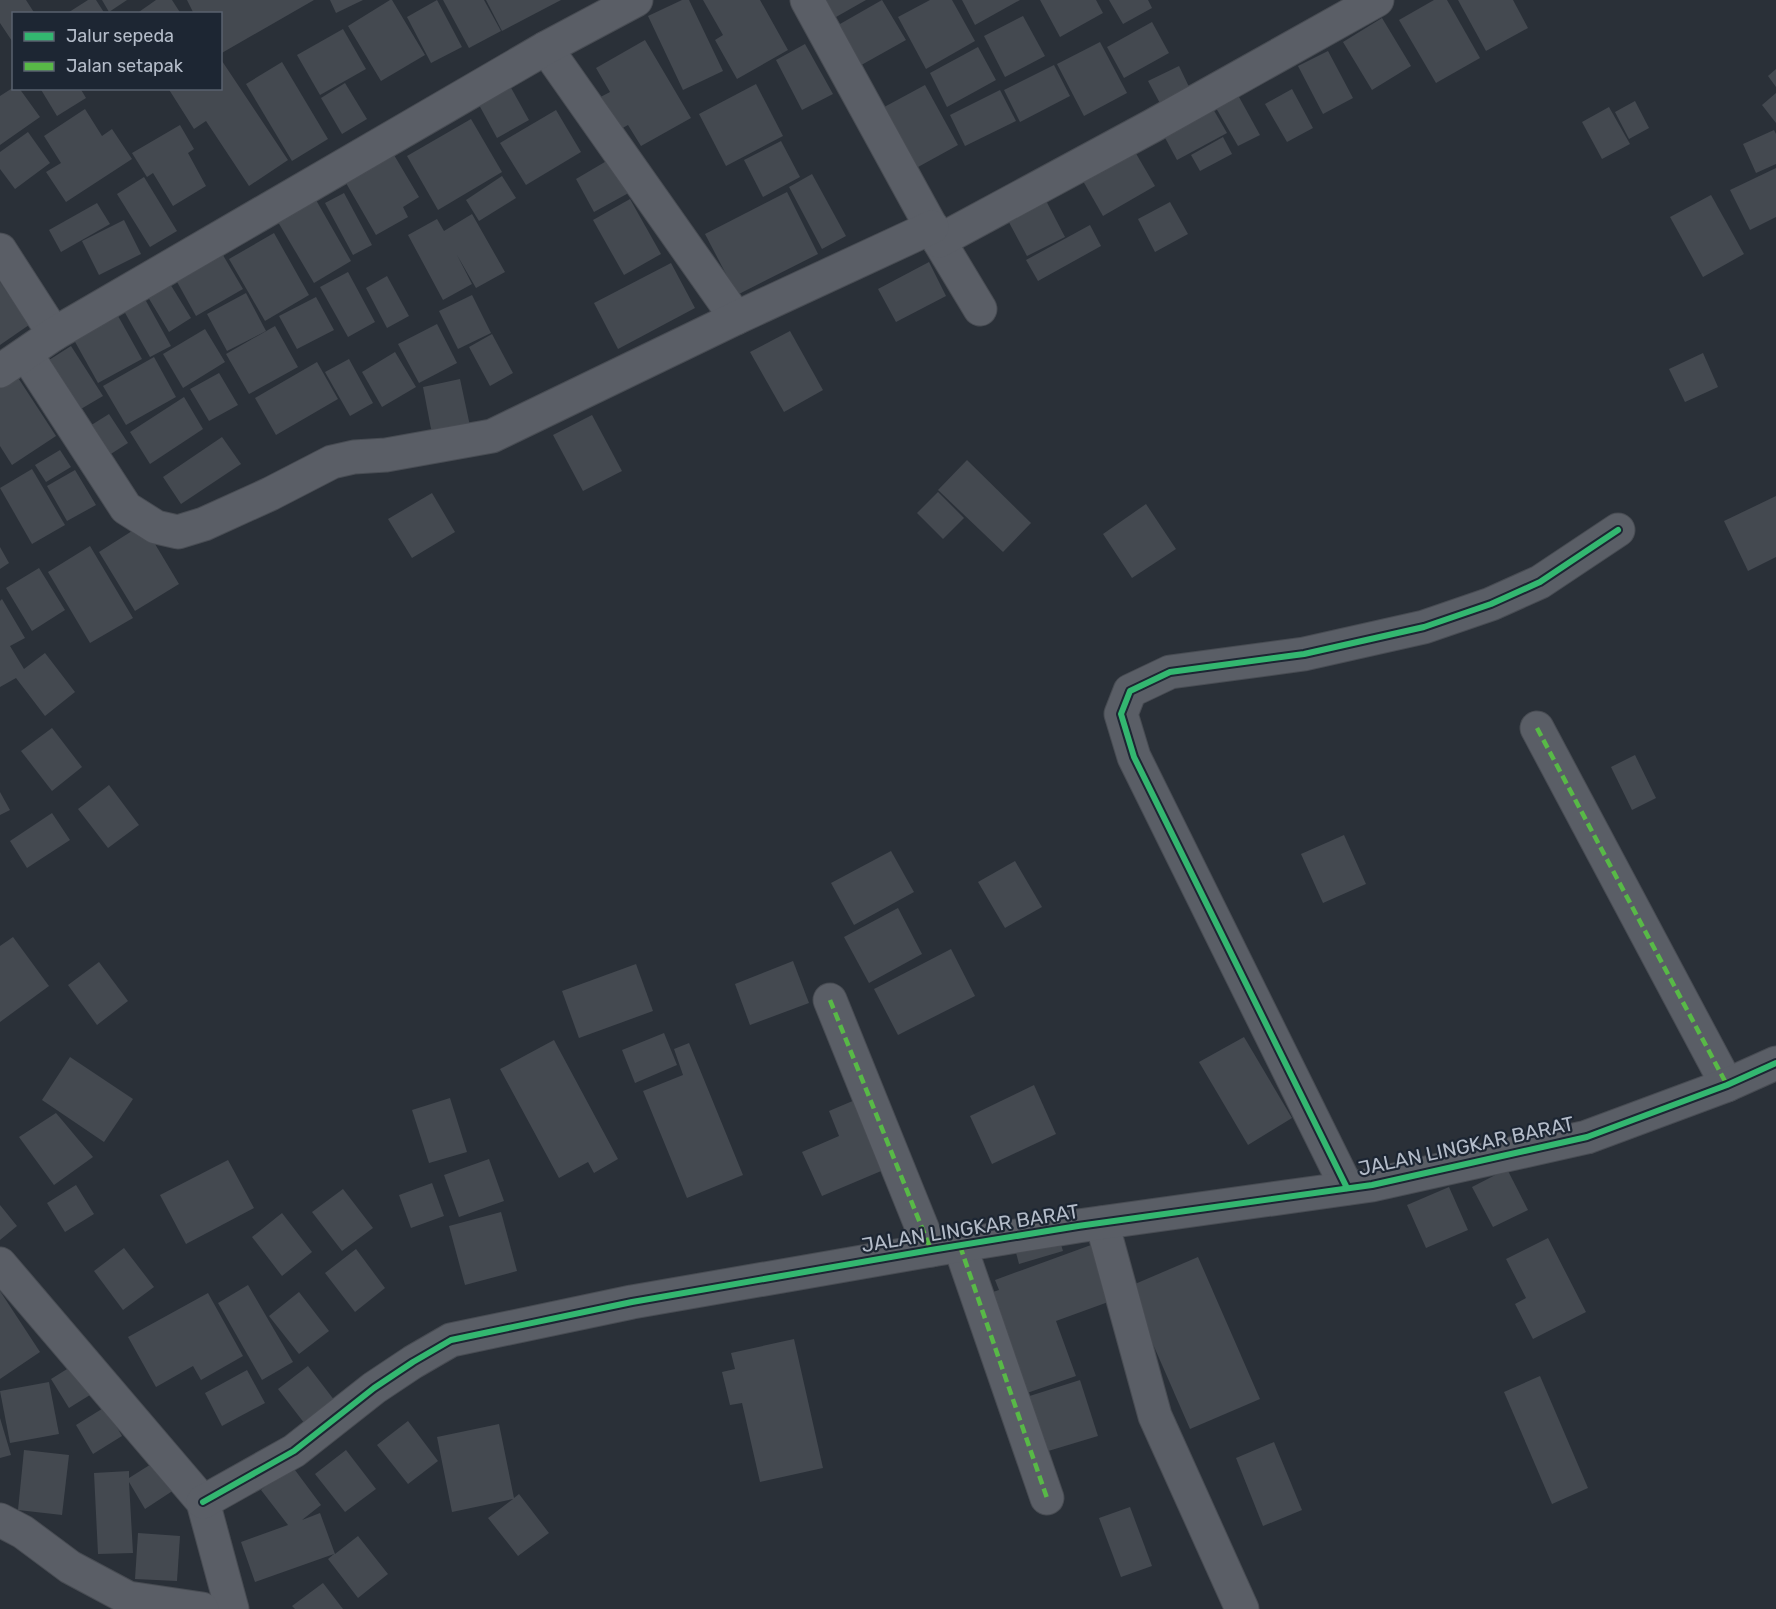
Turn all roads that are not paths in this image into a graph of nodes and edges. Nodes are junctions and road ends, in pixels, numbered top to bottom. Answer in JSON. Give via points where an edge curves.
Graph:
{"nodes":[{"id":1,"x":807,"y":0,"type":"edge"},
{"id":2,"x":1377,"y":0,"type":"edge"},
{"id":3,"x":626,"y":2,"type":"edge"},
{"id":4,"x":546,"y":48,"type":"junction"},
{"id":5,"x":936,"y":234,"type":"junction"},
{"id":6,"x":0,"y":250,"type":"edge"},
{"id":7,"x":980,"y":309,"type":"dead end"},
{"id":8,"x":736,"y":318,"type":"junction"},
{"id":9,"x":54,"y":334,"type":"junction"},
{"id":10,"x":13,"y":362,"type":"edge"},
{"id":11,"x":1618,"y":531,"type":"dead end"},
{"id":12,"x":1537,"y":728,"type":"dead end"},
{"id":13,"x":830,"y":1000,"type":"dead end"},
{"id":14,"x":1776,"y":1063,"type":"edge"},
{"id":15,"x":1727,"y":1085,"type":"junction"},
{"id":16,"x":1347,"y":1188,"type":"junction"},
{"id":17,"x":1102,"y":1223,"type":"junction"},
{"id":18,"x":946,"y":1248,"type":"junction"},
{"id":19,"x":0,"y":1264,"type":"edge"},
{"id":20,"x":1047,"y":1498,"type":"dead end"},
{"id":21,"x":203,"y":1502,"type":"junction"},
{"id":22,"x":0,"y":1520,"type":"edge"},
{"id":23,"x":202,"y":1609,"type":"edge"},
{"id":24,"x":232,"y":1609,"type":"edge"},
{"id":25,"x":1242,"y":1609,"type":"edge"}],
"edges":[{"from":1,"to":5,"type":"street"},
{"from":2,"to":5,"type":"street","via":[[1152,126]]},
{"from":3,"to":4,"type":"street"},
{"from":4,"to":8,"type":"street"},
{"from":4,"to":9,"type":"street"},
{"from":5,"to":7,"type":"street"},
{"from":5,"to":8,"type":"street"},
{"from":6,"to":9,"type":"street"},
{"from":8,"to":10,"type":"street","via":[[492,436],[333,462],[204,524],[178,532],[156,527],[126,507]]},
{"from":9,"to":10,"type":"street"},
{"from":11,"to":16,"type":"street","via":[[1540,582],[1424,627],[1304,654],[1170,672],[1130,691],[1121,714],[1134,757]]},
{"from":12,"to":15,"type":"street"},
{"from":13,"to":18,"type":"street"},
{"from":14,"to":15,"type":"street","name":"JALAN LINGKAR BARAT"},
{"from":15,"to":16,"type":"street","name":"JALAN LINGKAR BARAT","via":[[1587,1137]]},
{"from":16,"to":17,"type":"street","name":"JALAN LINGKAR BARAT"},
{"from":17,"to":18,"type":"street","name":"JALAN LINGKAR BARAT"},
{"from":17,"to":25,"type":"street","via":[[1155,1416]]},
{"from":18,"to":20,"type":"street"},
{"from":18,"to":21,"type":"street","name":"JALAN LINGKAR BARAT","via":[[632,1302],[451,1340],[374,1388],[294,1451]]},
{"from":19,"to":21,"type":"street"},
{"from":21,"to":24,"type":"street"},
{"from":22,"to":23,"type":"street","via":[[70,1567],[128,1598]]}]}
